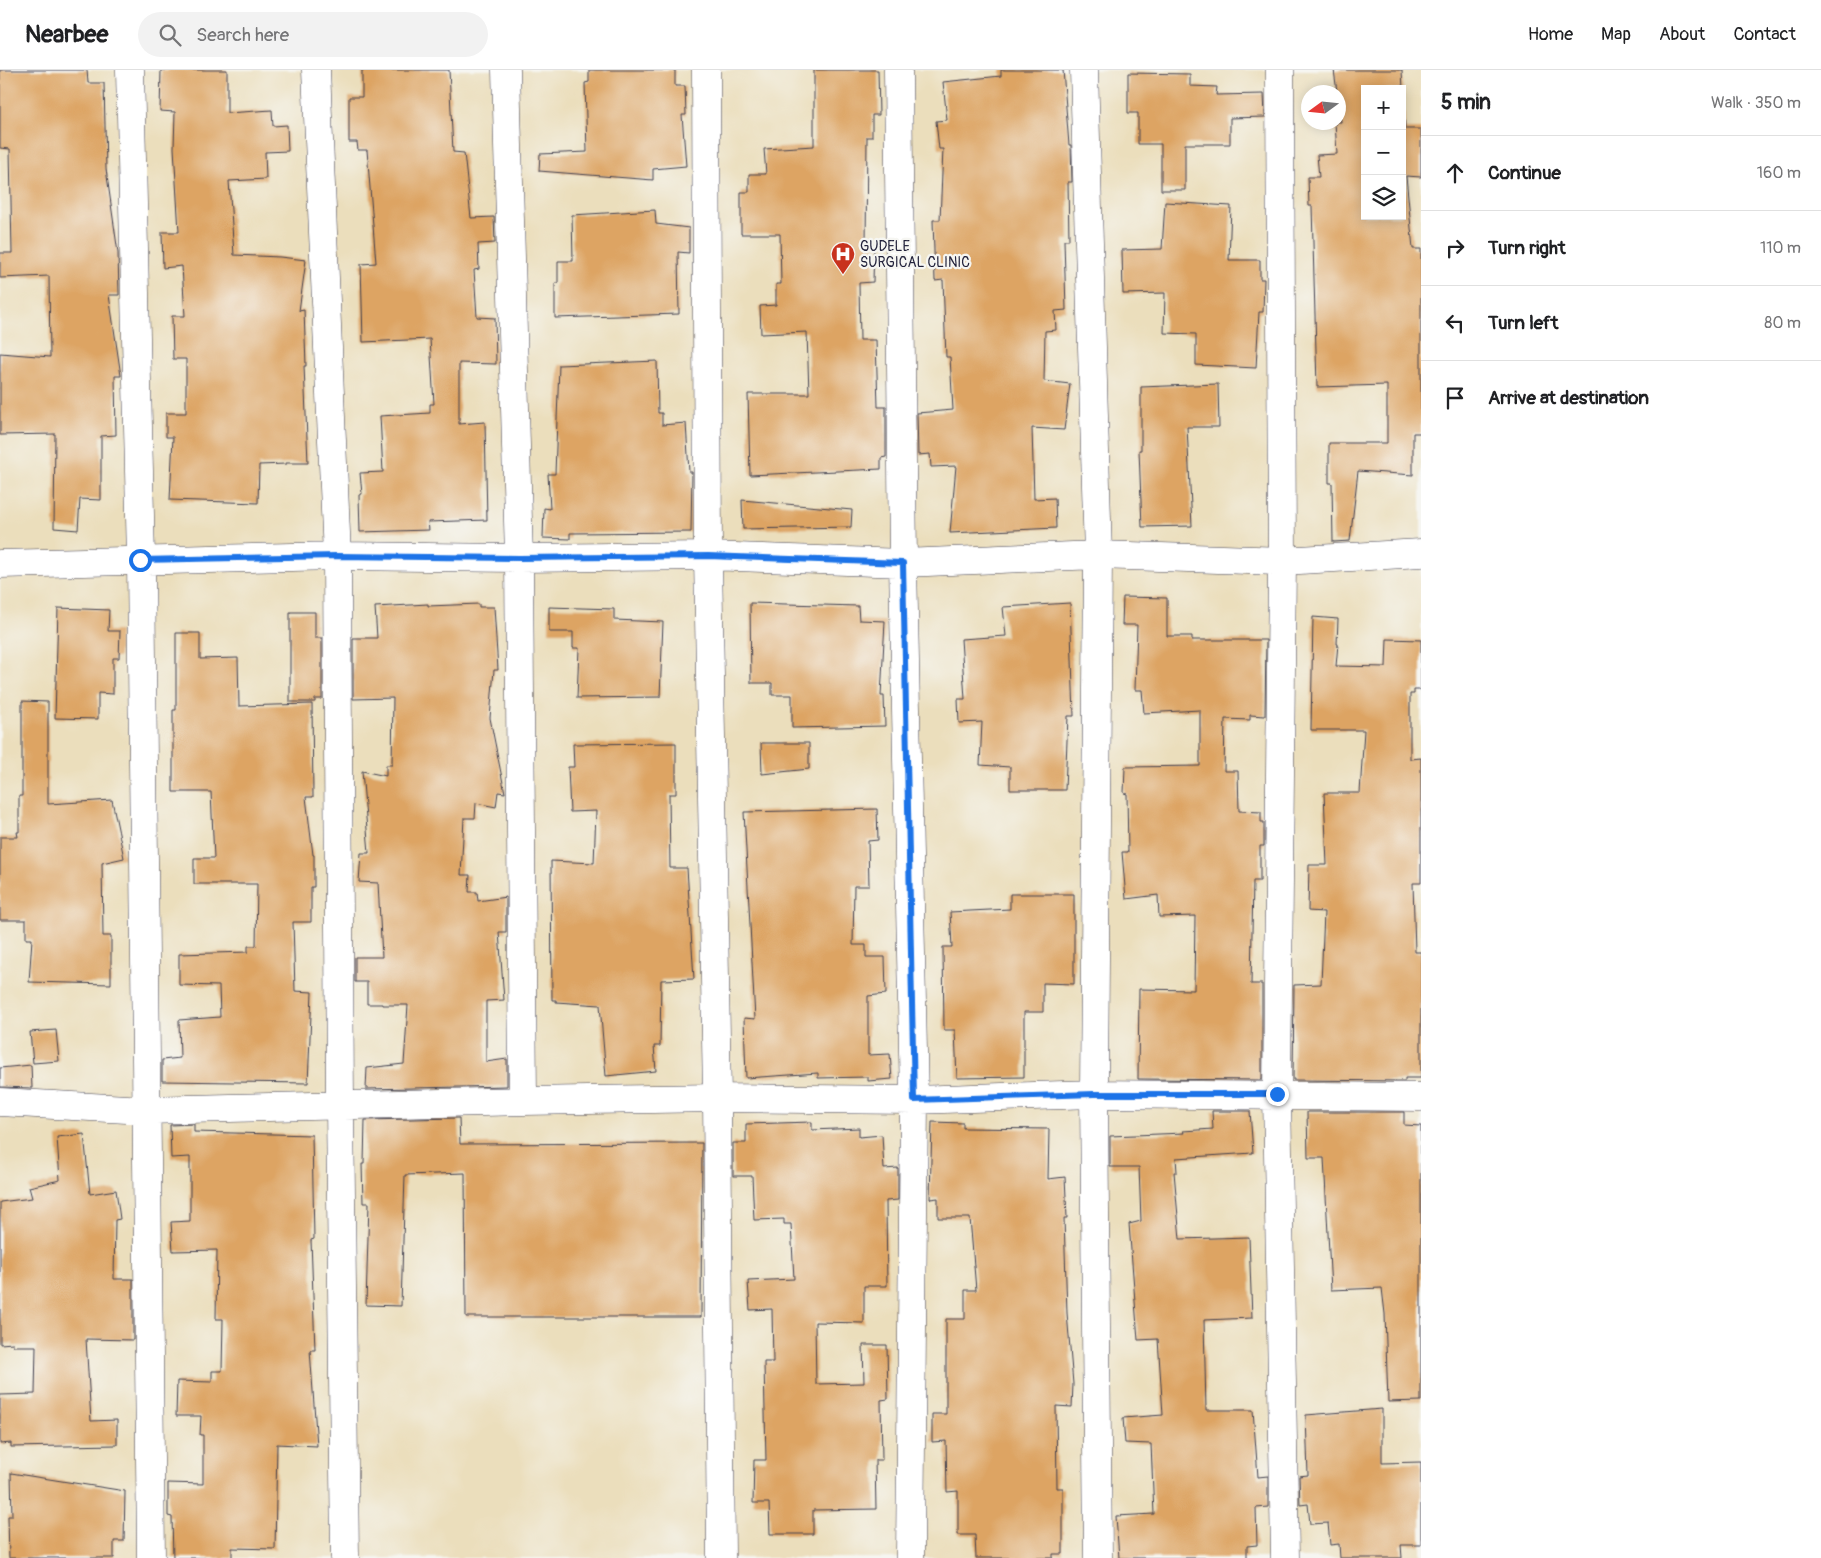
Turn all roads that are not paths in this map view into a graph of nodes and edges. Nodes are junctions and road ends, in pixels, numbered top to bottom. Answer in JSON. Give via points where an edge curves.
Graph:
{"nodes":[{"id":1,"x":130,"y":70,"type":"edge"},
{"id":2,"x":316,"y":70,"type":"edge"},
{"id":3,"x":506,"y":70,"type":"edge"},
{"id":4,"x":706,"y":70,"type":"edge"},
{"id":5,"x":898,"y":70,"type":"edge"},
{"id":6,"x":1084,"y":70,"type":"edge"},
{"id":7,"x":1280,"y":70,"type":"edge"},
{"id":8,"x":1421,"y":553,"type":"edge"},
{"id":9,"x":1098,"y":554,"type":"junction"},
{"id":10,"x":337,"y":556,"type":"junction"},
{"id":11,"x":708,"y":556,"type":"junction"},
{"id":12,"x":519,"y":558,"type":"junction"},
{"id":13,"x":140,"y":560,"type":"junction"},
{"id":14,"x":1282,"y":561,"type":"junction"},
{"id":15,"x":903,"y":563,"type":"junction"},
{"id":16,"x":0,"y":564,"type":"edge"},
{"id":17,"x":1094,"y":1094,"type":"junction"},
{"id":18,"x":1277,"y":1094,"type":"junction"},
{"id":19,"x":1421,"y":1097,"type":"edge"},
{"id":20,"x":717,"y":1098,"type":"junction"},
{"id":21,"x":914,"y":1100,"type":"junction"},
{"id":22,"x":523,"y":1101,"type":"junction"},
{"id":23,"x":0,"y":1102,"type":"edge"},
{"id":24,"x":340,"y":1106,"type":"junction"},
{"id":25,"x":146,"y":1110,"type":"junction"},
{"id":26,"x":151,"y":1558,"type":"edge"},
{"id":27,"x":345,"y":1558,"type":"edge"},
{"id":28,"x":721,"y":1558,"type":"edge"},
{"id":29,"x":910,"y":1558,"type":"edge"},
{"id":30,"x":1098,"y":1558,"type":"edge"},
{"id":31,"x":1285,"y":1558,"type":"edge"}],
"edges":[{"from":1,"to":13,"type":"street"},
{"from":2,"to":10,"type":"street"},
{"from":3,"to":12,"type":"street"},
{"from":4,"to":11,"type":"street"},
{"from":5,"to":15,"type":"street"},
{"from":6,"to":9,"type":"street"},
{"from":7,"to":14,"type":"street"},
{"from":8,"to":14,"type":"street"},
{"from":9,"to":14,"type":"street"},
{"from":9,"to":15,"type":"street"},
{"from":9,"to":17,"type":"street"},
{"from":10,"to":12,"type":"street"},
{"from":10,"to":13,"type":"street"},
{"from":10,"to":24,"type":"street"},
{"from":11,"to":12,"type":"street"},
{"from":11,"to":15,"type":"street"},
{"from":11,"to":20,"type":"street"},
{"from":12,"to":22,"type":"street"},
{"from":13,"to":16,"type":"street"},
{"from":13,"to":25,"type":"street"},
{"from":14,"to":18,"type":"street"},
{"from":15,"to":21,"type":"street"},
{"from":17,"to":18,"type":"street"},
{"from":17,"to":21,"type":"street"},
{"from":17,"to":30,"type":"street"},
{"from":18,"to":19,"type":"street"},
{"from":18,"to":31,"type":"street"},
{"from":20,"to":21,"type":"street"},
{"from":20,"to":22,"type":"street"},
{"from":20,"to":28,"type":"street"},
{"from":21,"to":29,"type":"street"},
{"from":22,"to":24,"type":"street"},
{"from":23,"to":25,"type":"street"},
{"from":24,"to":25,"type":"street"},
{"from":24,"to":27,"type":"street"},
{"from":25,"to":26,"type":"street"}]}
